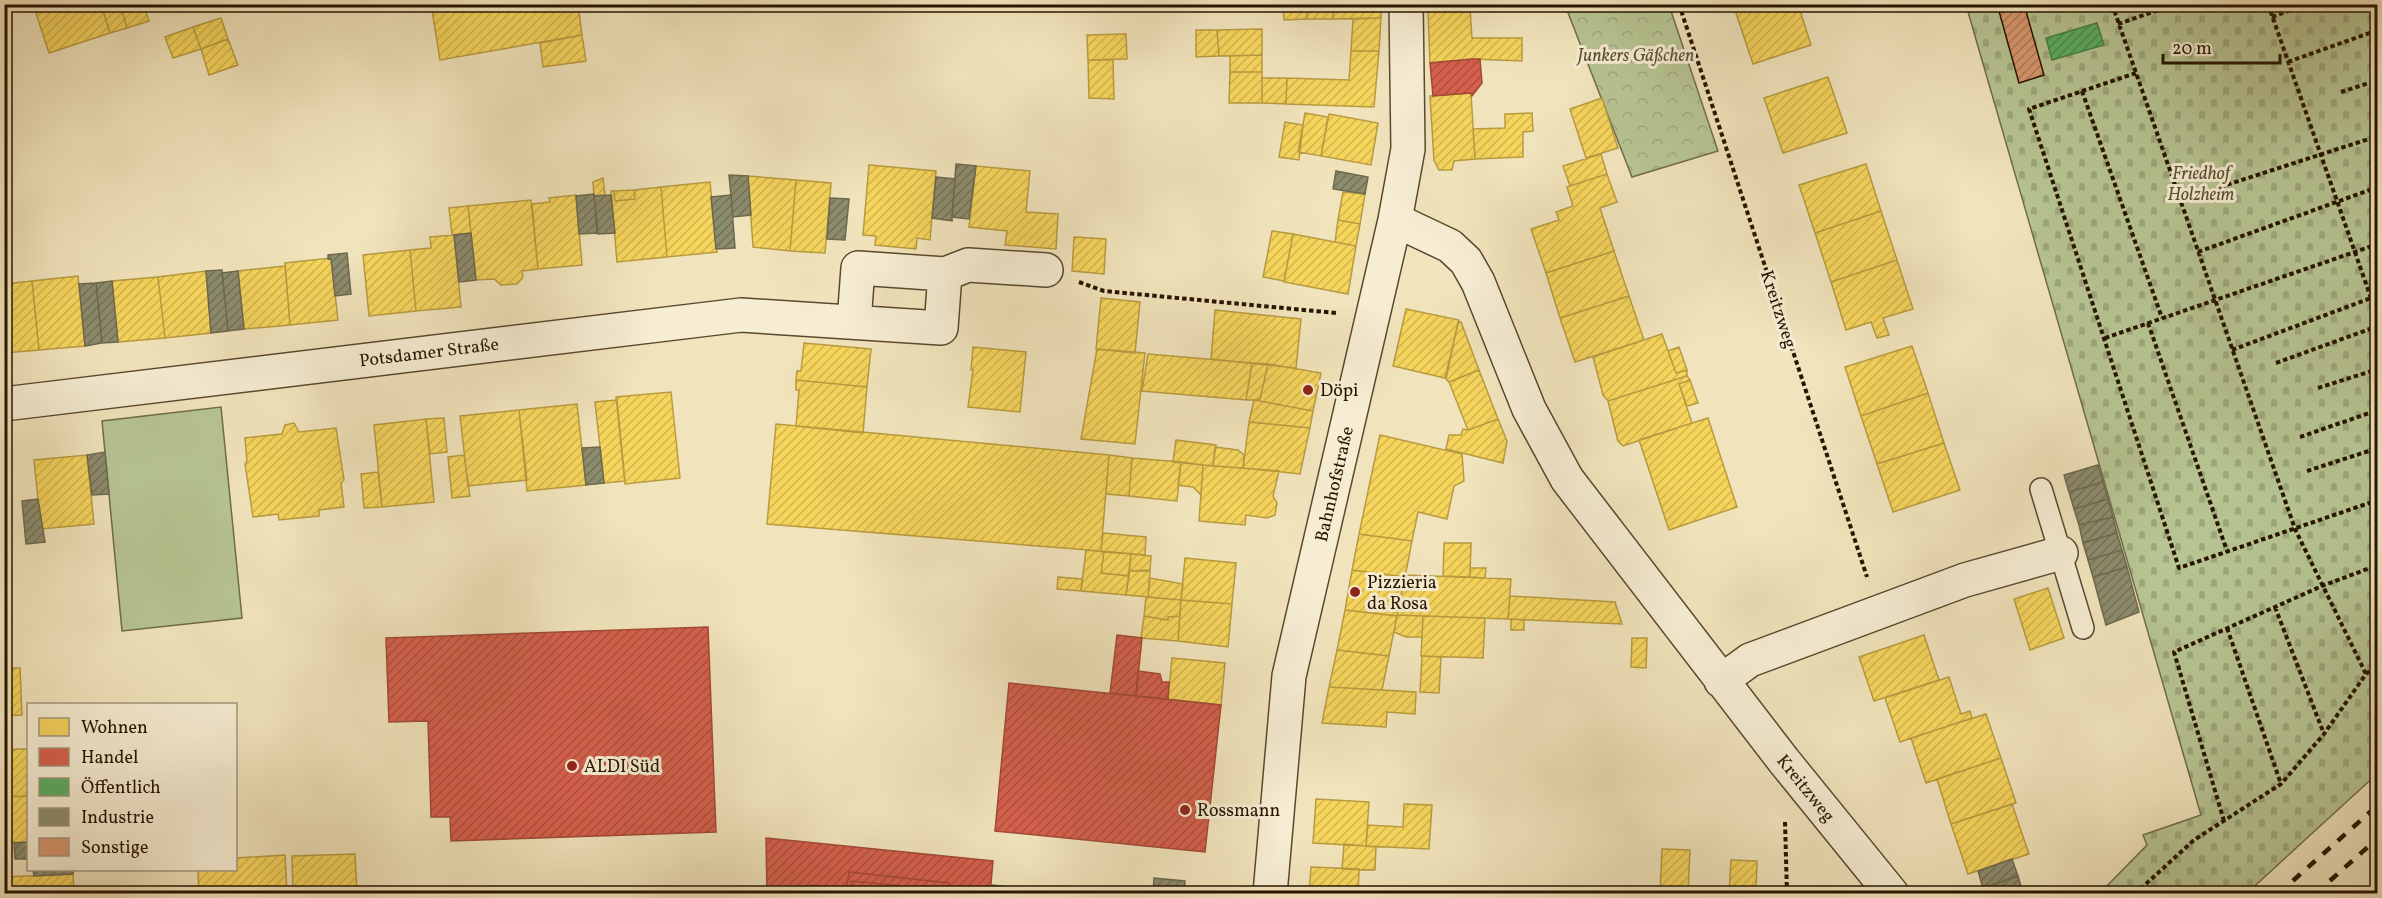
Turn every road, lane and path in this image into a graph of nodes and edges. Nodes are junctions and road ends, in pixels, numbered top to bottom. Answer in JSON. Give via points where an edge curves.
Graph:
{"nodes":[{"id":1,"x":1406,"y":4,"type":"edge"},
{"id":2,"x":1679,"y":4,"type":"edge"},
{"id":3,"x":2112,"y":4,"type":"edge"},
{"id":4,"x":2176,"y":4,"type":"edge"},
{"id":5,"x":2268,"y":4,"type":"edge"},
{"id":6,"x":2307,"y":4,"type":"edge"},
{"id":7,"x":2272,"y":17,"type":"junction"},
{"id":8,"x":2118,"y":24,"type":"junction"},
{"id":9,"x":2378,"y":30,"type":"edge"},
{"id":10,"x":2288,"y":62,"type":"junction"},
{"id":11,"x":2136,"y":73,"type":"junction"},
{"id":12,"x":2378,"y":80,"type":"edge"},
{"id":13,"x":2082,"y":91,"type":"junction"},
{"id":14,"x":2341,"y":92,"type":"dead end"},
{"id":15,"x":2378,"y":136,"type":"edge"},
{"id":16,"x":2321,"y":156,"type":"junction"},
{"id":17,"x":2220,"y":187,"type":"dead end"},
{"id":18,"x":2378,"y":187,"type":"edge"},
{"id":19,"x":2337,"y":201,"type":"junction"},
{"id":20,"x":1395,"y":220,"type":"junction"},
{"id":21,"x":2378,"y":244,"type":"edge"},
{"id":22,"x":2198,"y":252,"type":"junction"},
{"id":23,"x":2355,"y":252,"type":"junction"},
{"id":24,"x":1046,"y":270,"type":"joint"},
{"id":25,"x":945,"y":274,"type":"junction"},
{"id":26,"x":2371,"y":298,"type":"junction"},
{"id":27,"x":2215,"y":300,"type":"junction"},
{"id":28,"x":2162,"y":318,"type":"junction"},
{"id":29,"x":2378,"y":318,"type":"edge"},
{"id":30,"x":1372,"y":321,"type":"junction"},
{"id":31,"x":854,"y":322,"type":"junction"},
{"id":32,"x":2148,"y":323,"type":"junction"},
{"id":33,"x":2378,"y":326,"type":"edge"},
{"id":34,"x":2105,"y":338,"type":"junction"},
{"id":35,"x":2232,"y":350,"type":"junction"},
{"id":36,"x":2276,"y":363,"type":"dead end"},
{"id":37,"x":2378,"y":369,"type":"edge"},
{"id":38,"x":2318,"y":388,"type":"dead end"},
{"id":39,"x":4,"y":404,"type":"edge"},
{"id":40,"x":2378,"y":410,"type":"edge"},
{"id":41,"x":2300,"y":437,"type":"dead end"},
{"id":42,"x":2378,"y":448,"type":"edge"},
{"id":43,"x":2307,"y":471,"type":"dead end"},
{"id":44,"x":2041,"y":489,"type":"dead end"},
{"id":45,"x":2378,"y":500,"type":"edge"},
{"id":46,"x":2295,"y":529,"type":"junction"},
{"id":47,"x":2227,"y":551,"type":"junction"},
{"id":48,"x":2061,"y":553,"type":"junction"},
{"id":49,"x":2378,"y":565,"type":"edge"},
{"id":50,"x":2322,"y":586,"type":"junction"},
{"id":51,"x":2275,"y":607,"type":"junction"},
{"id":52,"x":1880,"y":612,"type":"junction"},
{"id":53,"x":2084,"y":628,"type":"dead end"},
{"id":54,"x":2227,"y":628,"type":"junction"},
{"id":55,"x":2378,"y":665,"type":"edge"},
{"id":56,"x":2366,"y":674,"type":"junction"},
{"id":57,"x":1721,"y":681,"type":"junction"},
{"id":58,"x":2324,"y":734,"type":"junction"},
{"id":59,"x":2281,"y":784,"type":"junction"},
{"id":60,"x":1785,"y":820,"type":"dead end"},
{"id":61,"x":2224,"y":821,"type":"junction"},
{"id":62,"x":1270,"y":894,"type":"edge"},
{"id":63,"x":1787,"y":894,"type":"edge"},
{"id":64,"x":1892,"y":894,"type":"edge"},
{"id":65,"x":2135,"y":894,"type":"edge"}],
"edges":[{"from":1,"to":20,"type":"street","name":"Bahnhofstraße","via":[[1408,149]]},
{"from":2,"to":52,"type":"path","name":"Kreitzweg"},
{"from":3,"to":8,"type":"path"},
{"from":4,"to":8,"type":"path"},
{"from":5,"to":7,"type":"path"},
{"from":6,"to":7,"type":"path"},
{"from":7,"to":10,"type":"path"},
{"from":8,"to":11,"type":"path"},
{"from":9,"to":10,"type":"path"},
{"from":10,"to":16,"type":"path"},
{"from":11,"to":13,"type":"path"},
{"from":11,"to":22,"type":"path"},
{"from":12,"to":14,"type":"path"},
{"from":13,"to":28,"type":"path"},
{"from":13,"to":34,"type":"path","via":[[2029,108]]},
{"from":15,"to":16,"type":"path"},
{"from":16,"to":17,"type":"path"},
{"from":16,"to":19,"type":"path"},
{"from":18,"to":19,"type":"path"},
{"from":19,"to":22,"type":"path"},
{"from":19,"to":23,"type":"path"},
{"from":20,"to":30,"type":"street","name":"Bahnhofstraße"},
{"from":20,"to":57,"type":"street","name":"Kreitzweg","via":[[1450,246],[1466,261],[1529,409],[1567,479]]},
{"from":21,"to":23,"type":"path"},
{"from":22,"to":27,"type":"path"},
{"from":23,"to":26,"type":"path"},
{"from":23,"to":27,"type":"path"},
{"from":24,"to":25,"type":"street","via":[[969,265]]},
{"from":24,"to":30,"type":"path","via":[[1104,291],[1340,314]]},
{"from":25,"to":31,"type":"street","name":"Potsdamer Straße","via":[[941,328]]},
{"from":25,"to":31,"type":"street","via":[[858,268]]},
{"from":26,"to":29,"type":"path"},
{"from":26,"to":35,"type":"path"},
{"from":27,"to":28,"type":"path"},
{"from":27,"to":35,"type":"path"},
{"from":28,"to":32,"type":"path"},
{"from":30,"to":62,"type":"street","name":"Bahnhofstraße","via":[[1289,676]]},
{"from":31,"to":39,"type":"street","name":"Potsdamer Straße","via":[[741,315]]},
{"from":32,"to":34,"type":"path"},
{"from":32,"to":47,"type":"path"},
{"from":33,"to":36,"type":"path"},
{"from":34,"to":47,"type":"path","via":[[2179,568]]},
{"from":35,"to":46,"type":"path"},
{"from":37,"to":38,"type":"path"},
{"from":40,"to":41,"type":"path"},
{"from":42,"to":43,"type":"path"},
{"from":44,"to":48,"type":"lane"},
{"from":45,"to":46,"type":"path"},
{"from":46,"to":47,"type":"path"},
{"from":46,"to":50,"type":"path"},
{"from":48,"to":52,"type":"street","via":[[1965,580]]},
{"from":48,"to":53,"type":"lane"},
{"from":49,"to":50,"type":"path"},
{"from":50,"to":51,"type":"path"},
{"from":50,"to":56,"type":"path"},
{"from":51,"to":54,"type":"path"},
{"from":51,"to":58,"type":"path"},
{"from":52,"to":57,"type":"street","via":[[1750,660]]},
{"from":54,"to":59,"type":"path"},
{"from":54,"to":61,"type":"path","via":[[2174,652]]},
{"from":55,"to":56,"type":"path"},
{"from":56,"to":58,"type":"path"},
{"from":57,"to":64,"type":"street","name":"Kreitzweg"},
{"from":58,"to":59,"type":"path"},
{"from":59,"to":61,"type":"path"},
{"from":60,"to":63,"type":"path"},
{"from":61,"to":65,"type":"path","via":[[2167,862]]}]}
